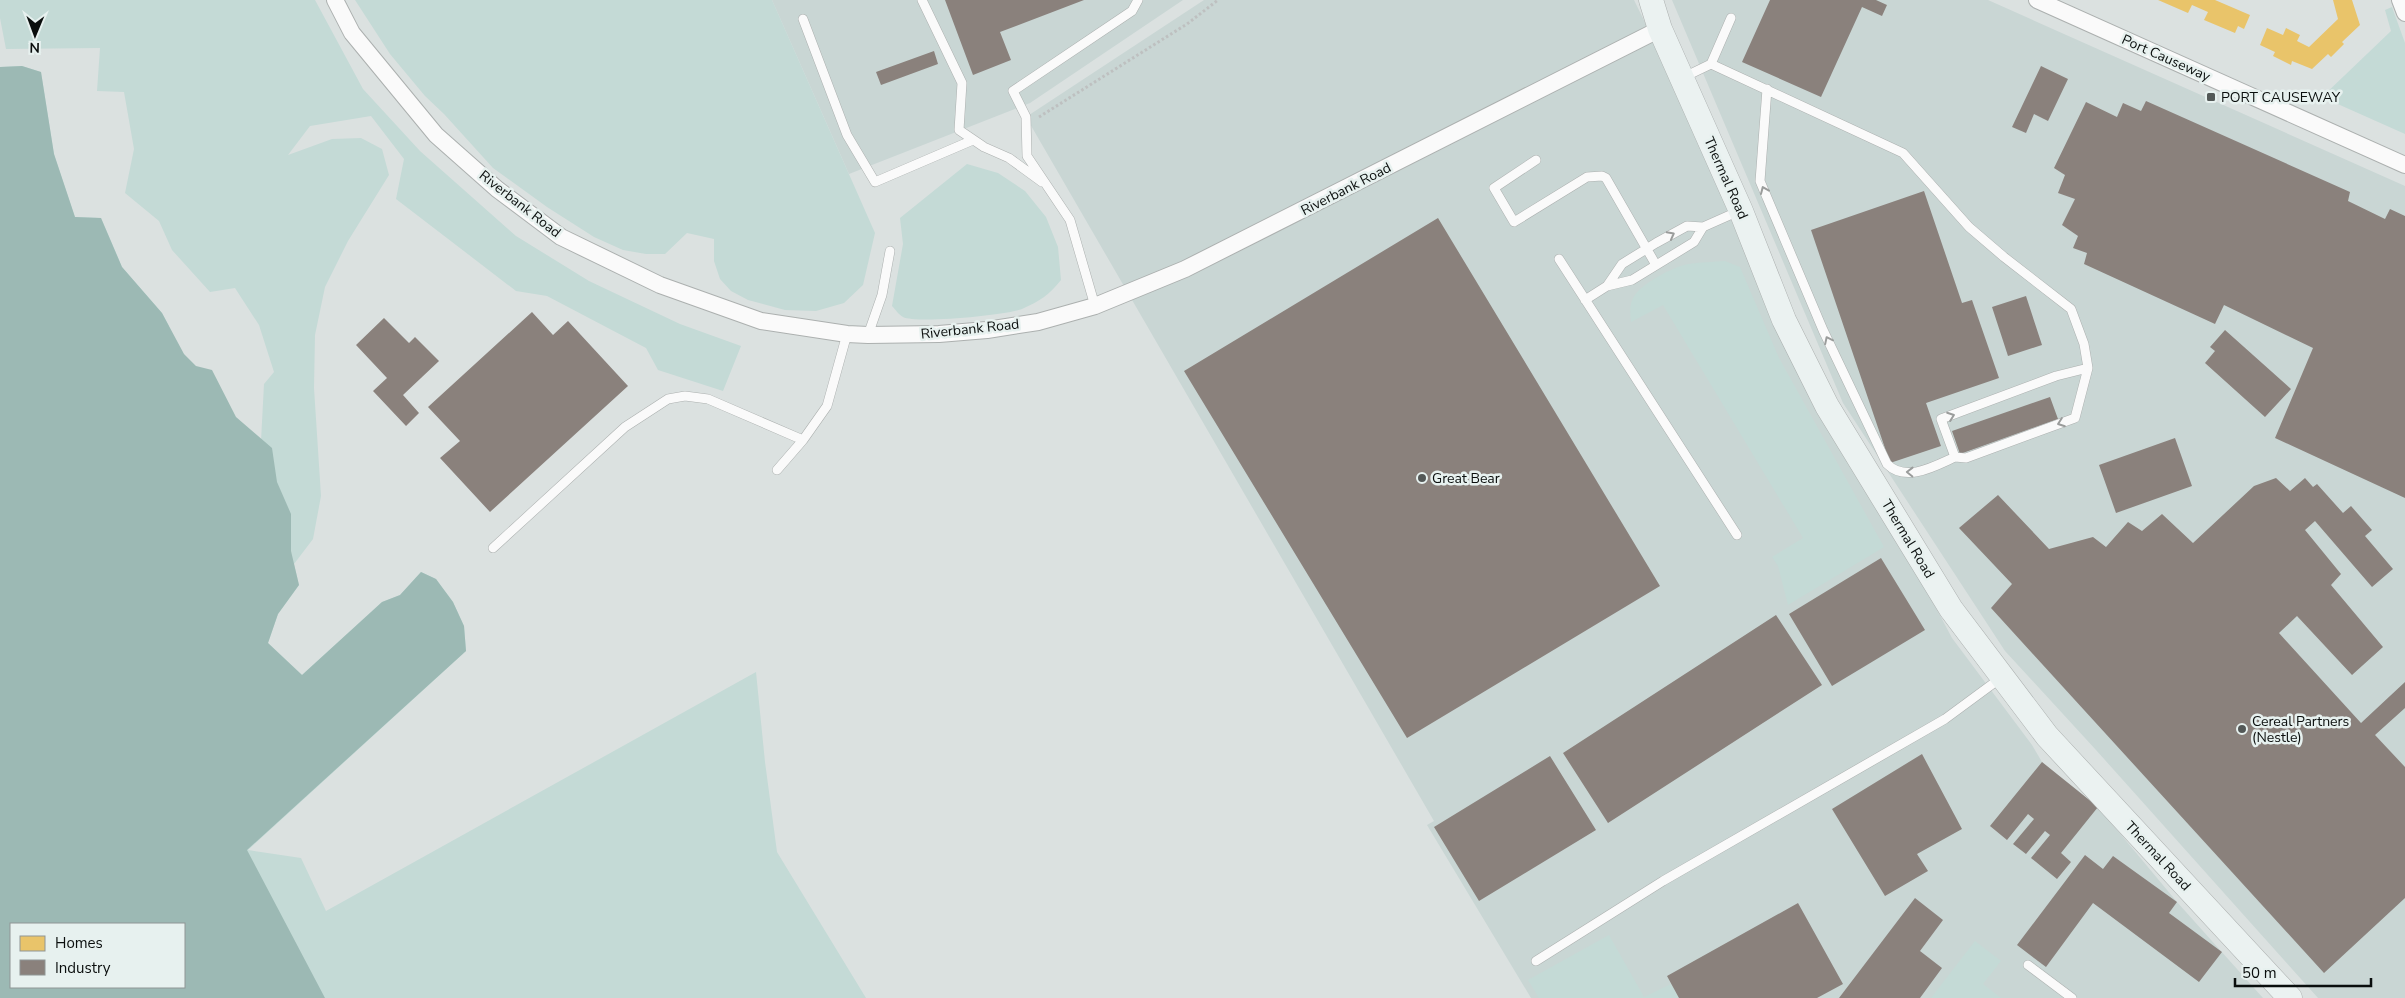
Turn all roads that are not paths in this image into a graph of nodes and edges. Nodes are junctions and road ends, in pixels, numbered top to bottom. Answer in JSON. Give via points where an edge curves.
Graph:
{"nodes":[{"id":1,"x":336,"y":0,"type":"edge"},
{"id":2,"x":922,"y":0,"type":"edge"},
{"id":3,"x":1138,"y":0,"type":"edge"},
{"id":4,"x":1650,"y":0,"type":"edge"},
{"id":5,"x":2037,"y":0,"type":"edge"},
{"id":6,"x":2400,"y":0,"type":"edge"},
{"id":7,"x":2405,"y":14,"type":"edge"},
{"id":8,"x":1731,"y":18,"type":"dead end"},
{"id":9,"x":803,"y":19,"type":"dead end"},
{"id":10,"x":1660,"y":29,"type":"junction"},
{"id":11,"x":1711,"y":64,"type":"junction"},
{"id":12,"x":1682,"y":78,"type":"junction"},
{"id":13,"x":1767,"y":89,"type":"junction"},
{"id":14,"x":974,"y":140,"type":"junction"},
{"id":15,"x":1536,"y":160,"type":"dead end"},
{"id":16,"x":2405,"y":165,"type":"edge"},
{"id":17,"x":1048,"y":187,"type":"junction"},
{"id":18,"x":1741,"y":211,"type":"junction"},
{"id":19,"x":1703,"y":227,"type":"junction"},
{"id":20,"x":1646,"y":249,"type":"junction"},
{"id":21,"x":890,"y":251,"type":"dead end"},
{"id":22,"x":1559,"y":258,"type":"dead end"},
{"id":23,"x":1656,"y":265,"type":"junction"},
{"id":24,"x":1607,"y":286,"type":"junction"},
{"id":25,"x":1585,"y":300,"type":"junction"},
{"id":26,"x":1095,"y":306,"type":"junction"},
{"id":27,"x":847,"y":334,"type":"junction"},
{"id":28,"x":868,"y":335,"type":"junction"},
{"id":29,"x":2088,"y":368,"type":"junction"},
{"id":30,"x":804,"y":440,"type":"junction"},
{"id":31,"x":1956,"y":457,"type":"junction"},
{"id":32,"x":776,"y":470,"type":"dead end"},
{"id":33,"x":1737,"y":535,"type":"dead end"},
{"id":34,"x":493,"y":548,"type":"dead end"},
{"id":35,"x":2003,"y":676,"type":"junction"},
{"id":36,"x":1536,"y":961,"type":"dead end"},
{"id":37,"x":2028,"y":965,"type":"dead end"},
{"id":38,"x":2072,"y":998,"type":"edge"},
{"id":39,"x":2290,"y":998,"type":"edge"}],
"edges":[{"from":1,"to":27,"type":"street","name":"Riverbank Road","via":[[352,33],[436,135],[497,189],[561,236],[660,285],[762,321]]},
{"from":2,"to":14,"type":"lane","via":[[962,83],[959,130]]},
{"from":3,"to":17,"type":"lane","via":[[1132,11],[1013,91],[1026,116],[1028,156]]},
{"from":4,"to":10,"type":"street","name":"Thermal Road"},
{"from":5,"to":16,"type":"street","name":"Port Causeway"},
{"from":6,"to":7,"type":"street"},
{"from":8,"to":11,"type":"lane"},
{"from":9,"to":14,"type":"lane","via":[[847,135],[875,182]]},
{"from":10,"to":12,"type":"street","name":"Thermal Road"},
{"from":10,"to":26,"type":"street","name":"Riverbank Road","via":[[1185,269]]},
{"from":11,"to":12,"type":"lane"},
{"from":11,"to":13,"type":"lane"},
{"from":12,"to":18,"type":"street","name":"Thermal Road"},
{"from":13,"to":29,"type":"lane","via":[[1903,153],[1969,227],[2071,308],[2084,344]]},
{"from":31,"to":13,"type":"lane","one_way":true,"via":[[1921,472],[1902,472],[1887,464],[1823,330],[1760,181]]},
{"from":14,"to":17,"type":"lane","via":[[1009,158]]},
{"from":15,"to":20,"type":"lane","via":[[1494,188],[1514,222],[1587,177],[1602,176]]},
{"from":17,"to":26,"type":"lane","via":[[1070,220]]},
{"from":18,"to":19,"type":"lane"},
{"from":18,"to":35,"type":"street","name":"Thermal Road","via":[[1784,320],[1826,406],[1951,610]]},
{"from":20,"to":19,"type":"lane","one_way":true,"via":[[1687,226]]},
{"from":19,"to":23,"type":"lane","via":[[1694,242]]},
{"from":20,"to":23,"type":"lane"},
{"from":20,"to":24,"type":"lane","via":[[1622,264]]},
{"from":21,"to":28,"type":"lane","via":[[882,295]]},
{"from":22,"to":25,"type":"lane"},
{"from":23,"to":24,"type":"lane","via":[[1632,280]]},
{"from":24,"to":25,"type":"lane"},
{"from":25,"to":33,"type":"lane"},
{"from":26,"to":28,"type":"street","name":"Riverbank Road","via":[[1038,322],[986,330]]},
{"from":27,"to":28,"type":"street","name":"Riverbank Road"},
{"from":27,"to":30,"type":"lane","via":[[827,406]]},
{"from":29,"to":31,"type":"lane","one_way":true,"via":[[2074,418],[1966,458]]},
{"from":31,"to":29,"type":"lane","one_way":true,"via":[[1941,420],[2056,376]]},
{"from":30,"to":32,"type":"lane"},
{"from":30,"to":34,"type":"lane","via":[[708,398],[685,396],[668,399],[624,427]]},
{"from":35,"to":36,"type":"lane","via":[[1944,719],[1656,886]]},
{"from":35,"to":39,"type":"street","name":"Thermal Road","via":[[2047,736]]},
{"from":37,"to":38,"type":"lane"}]}
